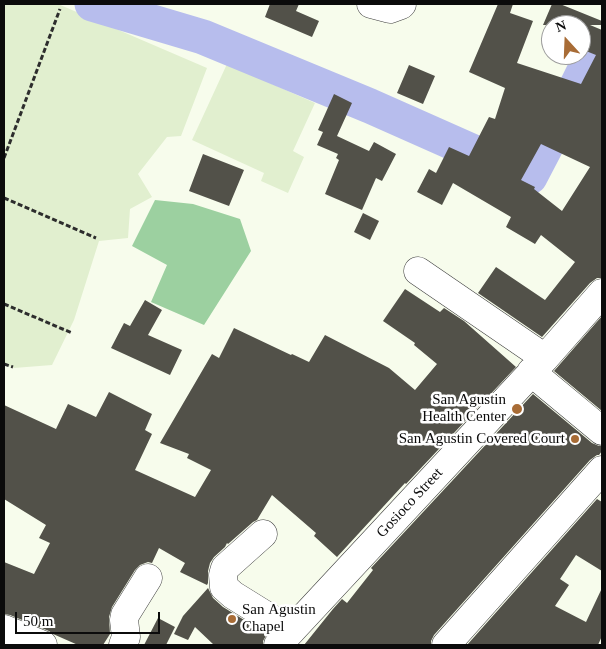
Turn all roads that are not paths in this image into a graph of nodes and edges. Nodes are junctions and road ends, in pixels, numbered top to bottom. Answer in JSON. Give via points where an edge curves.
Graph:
{"nodes":[{"id":1,"x":371,"y":4,"type":"edge"},
{"id":2,"x":402,"y":4,"type":"edge"},
{"id":3,"x":418,"y":271,"type":"dead end"},
{"id":4,"x":602,"y":293,"type":"edge"},
{"id":5,"x":538,"y":365,"type":"junction"},
{"id":6,"x":602,"y":431,"type":"edge"},
{"id":7,"x":602,"y":470,"type":"edge"},
{"id":8,"x":263,"y":534,"type":"dead end"},
{"id":9,"x":148,"y":578,"type":"dead end"},
{"id":10,"x":4,"y":629,"type":"edge"},
{"id":11,"x":285,"y":638,"type":"edge"},
{"id":12,"x":43,"y":645,"type":"edge"},
{"id":13,"x":123,"y":645,"type":"edge"},
{"id":14,"x":446,"y":645,"type":"edge"}],
"edges":[{"from":1,"to":2,"type":"street","via":[[390,9]]},
{"from":3,"to":5,"type":"street"},
{"from":4,"to":5,"type":"street","name":"Gosioco Street"},
{"from":5,"to":6,"type":"street"},
{"from":5,"to":11,"type":"street","name":"Gosioco Street"},
{"from":7,"to":14,"type":"street"},
{"from":8,"to":11,"type":"street","via":[[225,568],[224,587]]},
{"from":9,"to":13,"type":"street","via":[[124,620],[126,637]]},
{"from":10,"to":12,"type":"street"}]}
